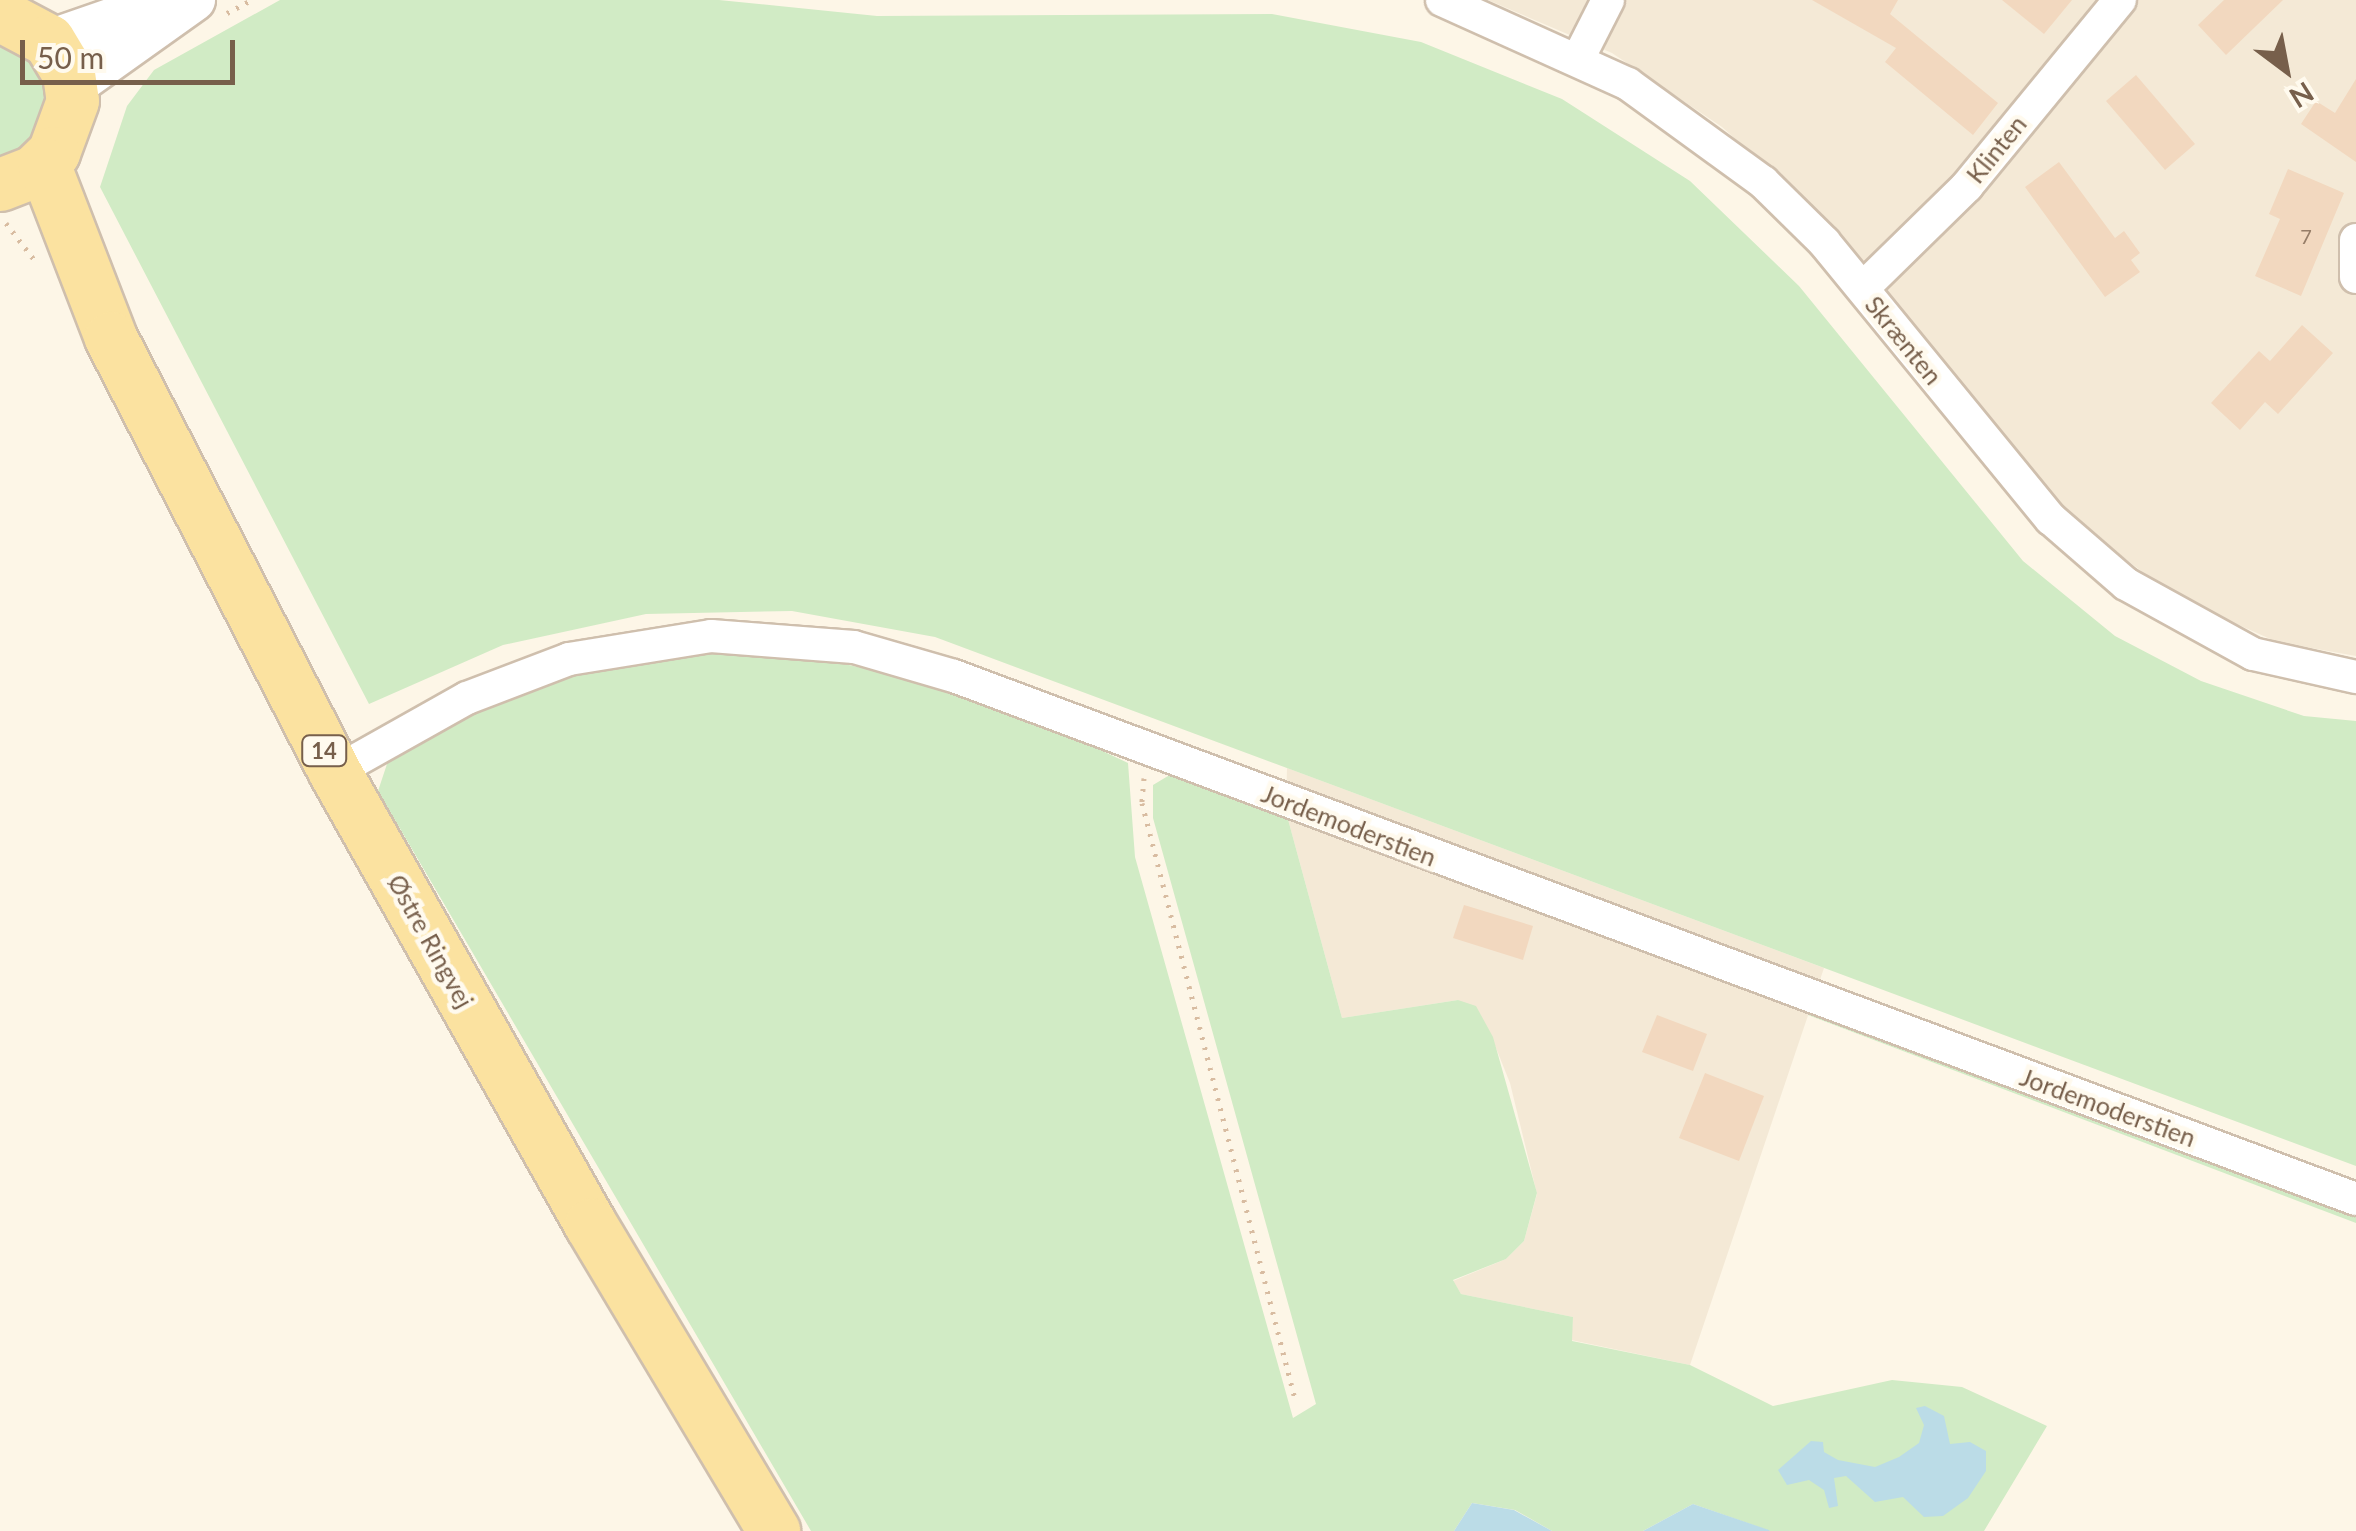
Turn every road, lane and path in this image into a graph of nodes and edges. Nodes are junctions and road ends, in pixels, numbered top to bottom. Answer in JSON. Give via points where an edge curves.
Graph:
{"nodes":[{"id":1,"x":168,"y":0,"type":"edge"},
{"id":2,"x":194,"y":0,"type":"edge"},
{"id":3,"x":1442,"y":0,"type":"edge"},
{"id":4,"x":1608,"y":0,"type":"edge"},
{"id":5,"x":2120,"y":0,"type":"edge"},
{"id":6,"x":0,"y":14,"type":"edge"},
{"id":7,"x":49,"y":41,"type":"junction"},
{"id":8,"x":1578,"y":59,"type":"junction"},
{"id":9,"x":72,"y":87,"type":"junction"},
{"id":10,"x":15,"y":178,"type":"edge"},
{"id":11,"x":2356,"y":240,"type":"edge"},
{"id":12,"x":2356,"y":277,"type":"edge"},
{"id":13,"x":1862,"y":288,"type":"junction"},
{"id":14,"x":2356,"y":677,"type":"edge"},
{"id":15,"x":1146,"y":750,"type":"junction"},
{"id":16,"x":335,"y":772,"type":"junction"},
{"id":17,"x":2356,"y":1199,"type":"edge"},
{"id":18,"x":1295,"y":1399,"type":"dead end"},
{"id":19,"x":774,"y":1531,"type":"edge"}],
"edges":[{"from":1,"to":7,"type":"street"},
{"from":2,"to":9,"type":"street"},
{"from":3,"to":8,"type":"street","name":"Skrænten"},
{"from":4,"to":8,"type":"street"},
{"from":5,"to":13,"type":"street","name":"Klinten","via":[[1966,186]]},
{"from":6,"to":7,"type":"main road"},
{"from":7,"to":9,"type":"main road"},
{"from":8,"to":13,"type":"street","name":"Skrænten","via":[[1628,84],[1724,150],[1800,218]]},
{"from":9,"to":10,"type":"main road","number":"14","via":[[68,129]]},
{"from":10,"to":16,"type":"main road","name":"Østre Ringvej","number":"14","via":[[111,338]]},
{"from":11,"to":12,"type":"street"},
{"from":13,"to":14,"type":"street","name":"Skrænten","via":[[2012,476],[2088,554],[2169,610],[2253,654]]},
{"from":15,"to":16,"type":"street","name":"Jordemoderstien","via":[[904,660],[804,639],[724,635],[618,648],[521,675]]},
{"from":15,"to":17,"type":"street","name":"Jordemoderstien"},
{"from":15,"to":18,"type":"path","via":[[1142,803]]},
{"from":16,"to":19,"type":"main road","name":"Østre Ringvej","number":"14","via":[[591,1226]]}]}
